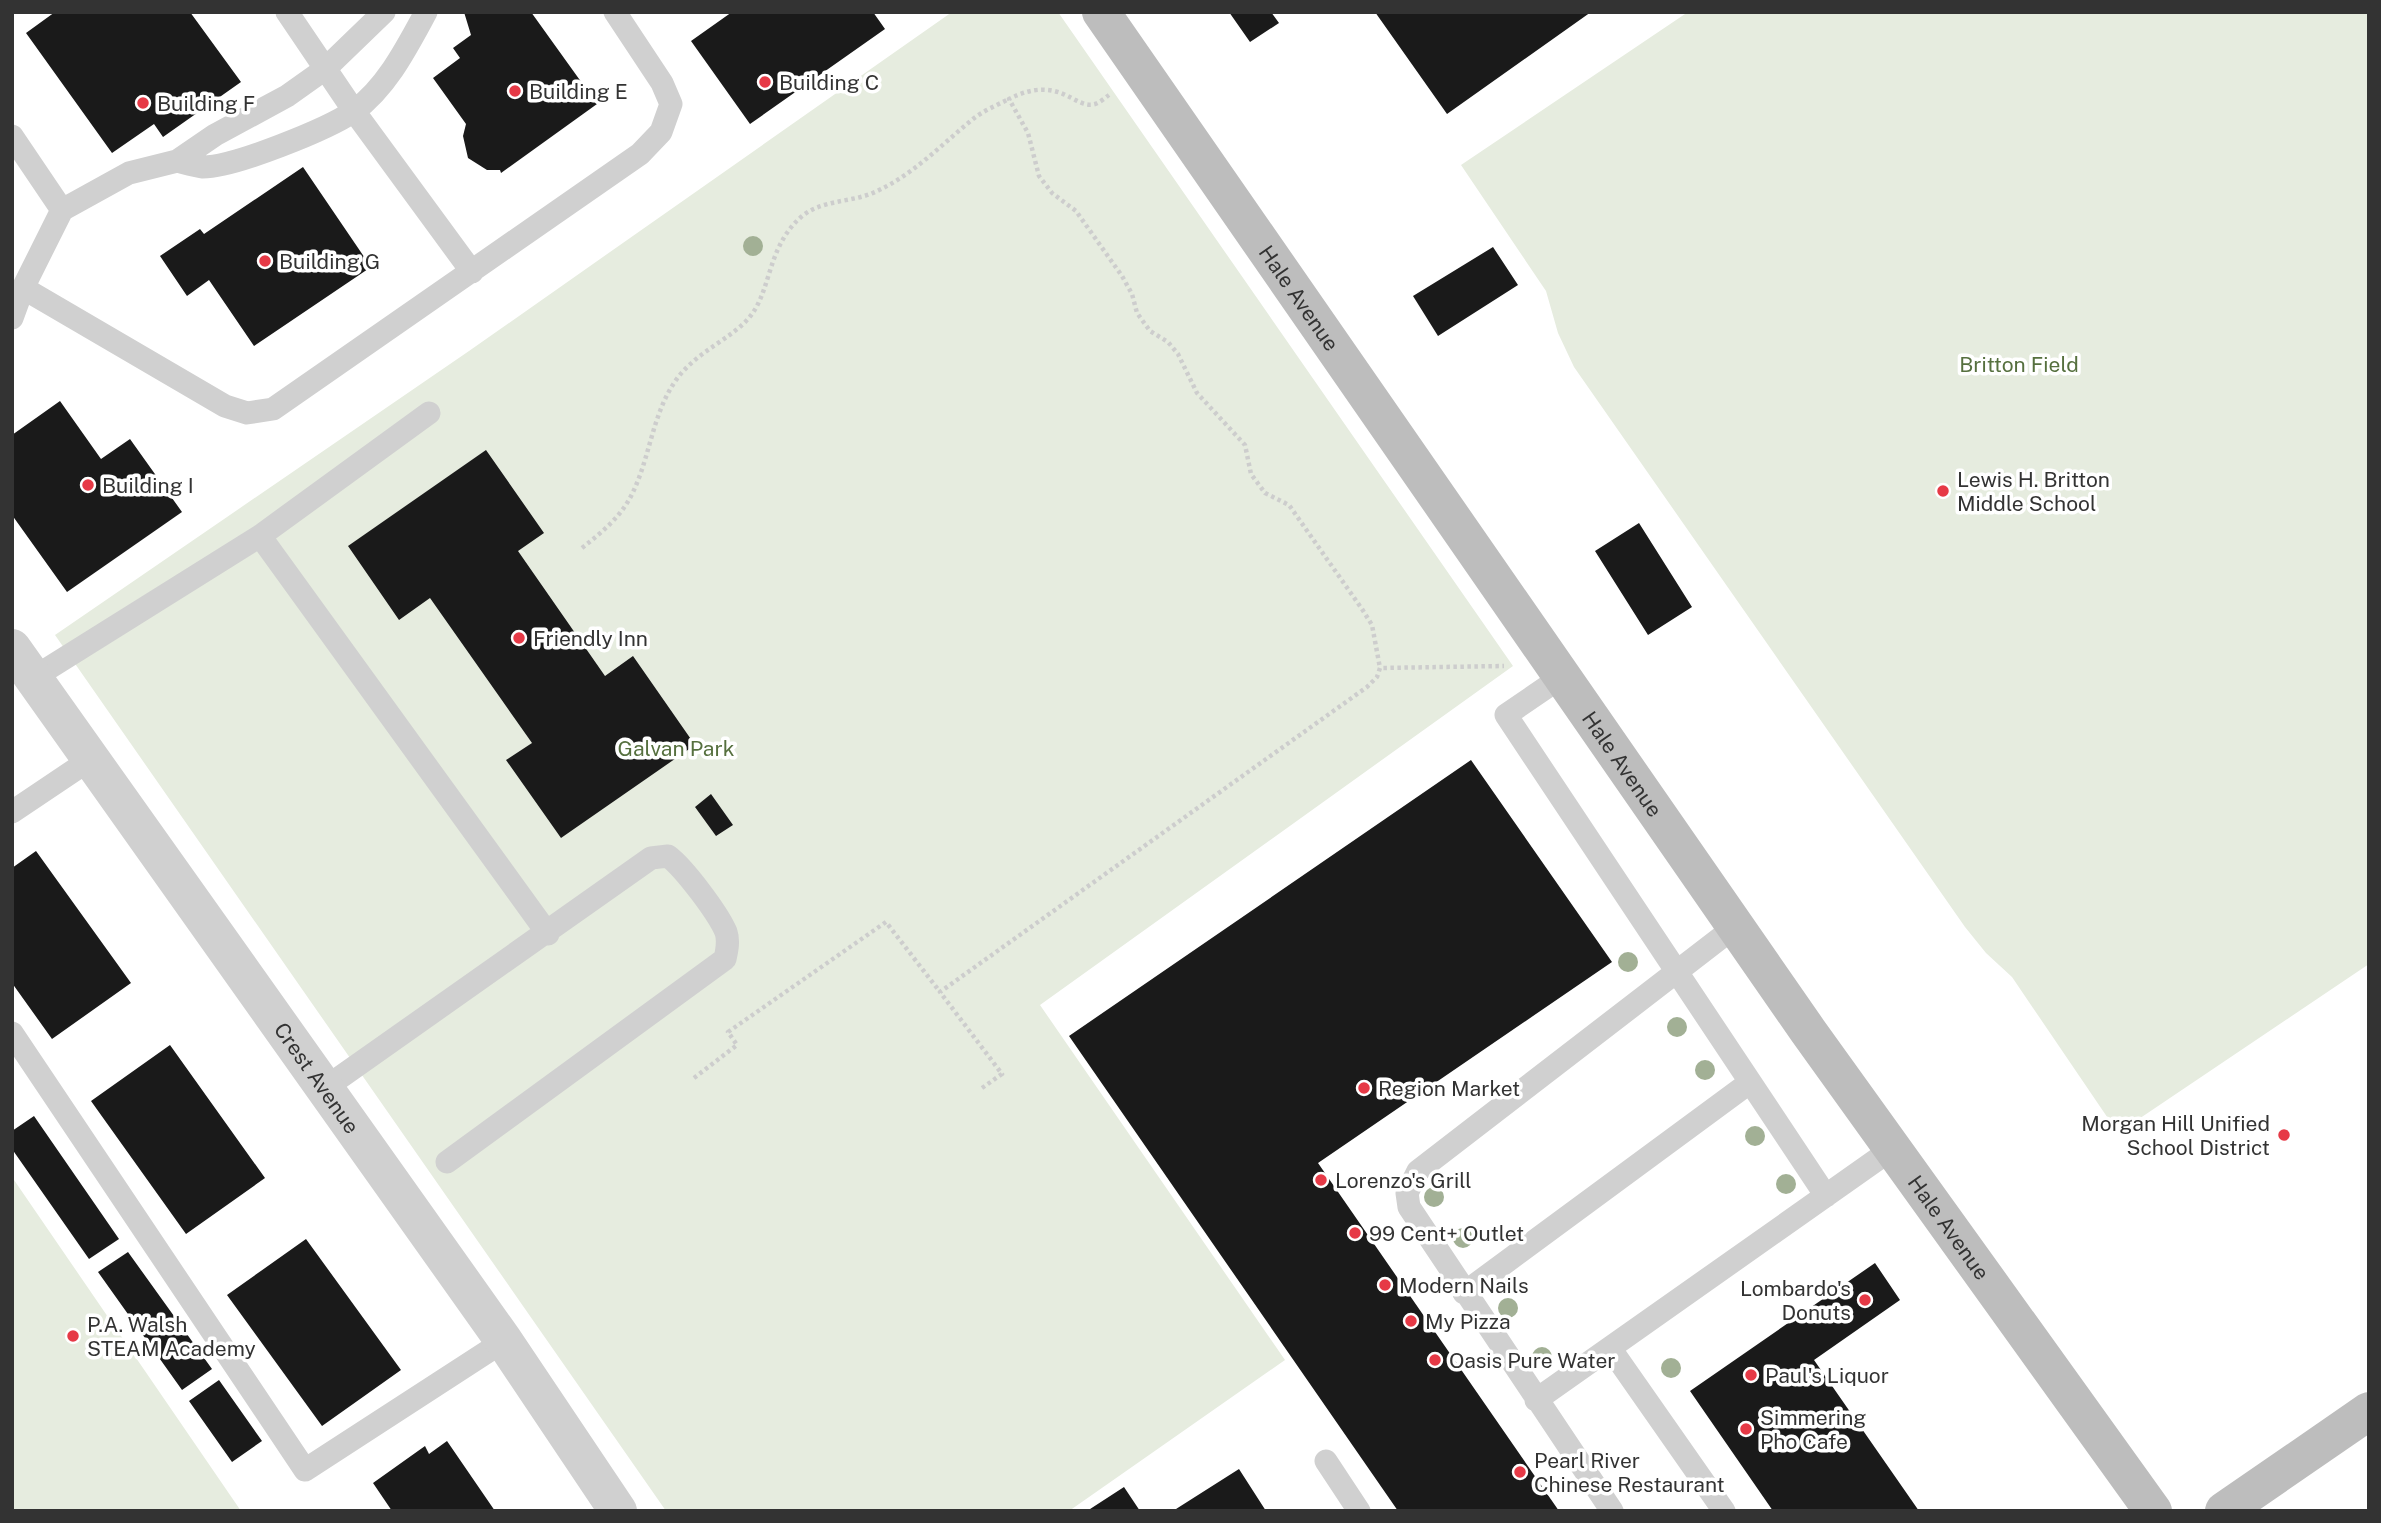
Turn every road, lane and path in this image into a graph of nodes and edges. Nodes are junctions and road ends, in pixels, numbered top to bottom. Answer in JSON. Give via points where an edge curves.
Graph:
{"nodes":[{"id":1,"x":287,"y":12,"type":"edge"},
{"id":2,"x":384,"y":12,"type":"edge"},
{"id":3,"x":426,"y":12,"type":"edge"},
{"id":4,"x":615,"y":12,"type":"edge"},
{"id":5,"x":1101,"y":12,"type":"edge"},
{"id":6,"x":325,"y":69,"type":"junction"},
{"id":7,"x":1111,"y":94,"type":"dead end"},
{"id":8,"x":1009,"y":99,"type":"junction"},
{"id":9,"x":354,"y":111,"type":"junction"},
{"id":10,"x":12,"y":136,"type":"edge"},
{"id":11,"x":177,"y":161,"type":"junction"},
{"id":12,"x":62,"y":210,"type":"junction"},
{"id":13,"x":472,"y":272,"type":"junction"},
{"id":14,"x":23,"y":288,"type":"junction"},
{"id":15,"x":12,"y":318,"type":"edge"},
{"id":16,"x":429,"y":413,"type":"dead end"},
{"id":17,"x":260,"y":536,"type":"junction"},
{"id":18,"x":582,"y":548,"type":"dead end"},
{"id":19,"x":23,"y":663,"type":"edge"},
{"id":20,"x":1508,"y":666,"type":"dead end"},
{"id":21,"x":1380,"y":668,"type":"junction"},
{"id":22,"x":1563,"y":677,"type":"junction"},
{"id":23,"x":91,"y":759,"type":"junction"},
{"id":24,"x":12,"y":811,"type":"edge"},
{"id":25,"x":1736,"y":926,"type":"junction"},
{"id":26,"x":548,"y":934,"type":"junction"},
{"id":27,"x":1674,"y":973,"type":"junction"},
{"id":28,"x":940,"y":992,"type":"junction"},
{"id":29,"x":12,"y":1033,"type":"edge"},
{"id":30,"x":694,"y":1078,"type":"dead end"},
{"id":31,"x":1749,"y":1083,"type":"junction"},
{"id":32,"x":325,"y":1088,"type":"junction"},
{"id":33,"x":982,"y":1088,"type":"dead end"},
{"id":34,"x":1892,"y":1149,"type":"junction"},
{"id":35,"x":447,"y":1162,"type":"dead end"},
{"id":36,"x":1826,"y":1196,"type":"junction"},
{"id":37,"x":1464,"y":1293,"type":"junction"},
{"id":38,"x":503,"y":1341,"type":"junction"},
{"id":39,"x":1610,"y":1348,"type":"junction"},
{"id":40,"x":1536,"y":1400,"type":"junction"},
{"id":41,"x":2368,"y":1414,"type":"edge"},
{"id":42,"x":1326,"y":1461,"type":"dead end"},
{"id":43,"x":618,"y":1511,"type":"edge"},
{"id":44,"x":1359,"y":1511,"type":"edge"},
{"id":45,"x":1612,"y":1511,"type":"edge"},
{"id":46,"x":1724,"y":1511,"type":"edge"},
{"id":47,"x":2153,"y":1511,"type":"edge"},
{"id":48,"x":2224,"y":1511,"type":"edge"}],
"edges":[{"from":1,"to":6,"type":"lane"},
{"from":2,"to":6,"type":"lane"},
{"from":3,"to":9,"type":"lane","via":[[384,80]]},
{"from":4,"to":13,"type":"lane","via":[[671,104],[661,132],[640,154]]},
{"from":5,"to":22,"type":"main road","name":"Hale Avenue"},
{"from":6,"to":9,"type":"lane"},
{"from":6,"to":11,"type":"lane"},
{"from":7,"to":8,"type":"path","via":[[1087,104],[1041,88]]},
{"from":8,"to":18,"type":"path","via":[[974,118],[898,180],[873,193],[821,205],[790,227],[755,309],[747,321],[705,350],[679,376],[656,421],[633,492],[609,527]]},
{"from":8,"to":21,"type":"path","via":[[1028,133],[1039,176],[1076,211],[1122,276],[1150,331],[1178,354],[1196,393],[1245,445],[1258,484],[1265,493],[1289,505],[1354,598],[1372,625]]},
{"from":9,"to":11,"type":"lane","via":[[245,157],[204,167]]},
{"from":9,"to":13,"type":"lane"},
{"from":10,"to":12,"type":"lane"},
{"from":11,"to":12,"type":"lane","via":[[129,173]]},
{"from":12,"to":14,"type":"lane"},
{"from":13,"to":14,"type":"lane","via":[[298,394],[273,409],[247,413],[225,406]]},
{"from":14,"to":15,"type":"lane"},
{"from":16,"to":17,"type":"lane"},
{"from":17,"to":19,"type":"lane"},
{"from":17,"to":26,"type":"lane"},
{"from":19,"to":23,"type":"street","name":"Crest Avenue"},
{"from":20,"to":21,"type":"path"},
{"from":21,"to":28,"type":"path","via":[[1367,687]]},
{"from":22,"to":25,"type":"main road","name":"Hale Avenue"},
{"from":22,"to":27,"type":"lane","via":[[1506,715]]},
{"from":23,"to":24,"type":"lane"},
{"from":23,"to":32,"type":"street","name":"Crest Avenue"},
{"from":25,"to":27,"type":"lane"},
{"from":25,"to":34,"type":"main road","name":"Hale Avenue"},
{"from":26,"to":32,"type":"lane"},
{"from":26,"to":35,"type":"lane","via":[[651,858],[668,856],[726,932],[728,945],[724,959]]},
{"from":27,"to":31,"type":"lane"},
{"from":27,"to":37,"type":"lane","via":[[1418,1171],[1407,1193],[1409,1207]]},
{"from":28,"to":30,"type":"path","via":[[886,922],[728,1032],[737,1045]]},
{"from":28,"to":33,"type":"path","via":[[1002,1074]]},
{"from":29,"to":38,"type":"lane","via":[[305,1470]]},
{"from":31,"to":36,"type":"lane"},
{"from":31,"to":37,"type":"lane"},
{"from":32,"to":38,"type":"street","name":"Crest Avenue"},
{"from":34,"to":36,"type":"lane"},
{"from":34,"to":47,"type":"main road","name":"Hale Avenue"},
{"from":36,"to":39,"type":"lane"},
{"from":37,"to":40,"type":"lane"},
{"from":38,"to":43,"type":"street","name":"Crest Avenue"},
{"from":39,"to":40,"type":"lane"},
{"from":39,"to":46,"type":"lane"},
{"from":40,"to":45,"type":"lane"},
{"from":41,"to":48,"type":"main road"},
{"from":42,"to":44,"type":"lane"}]}
